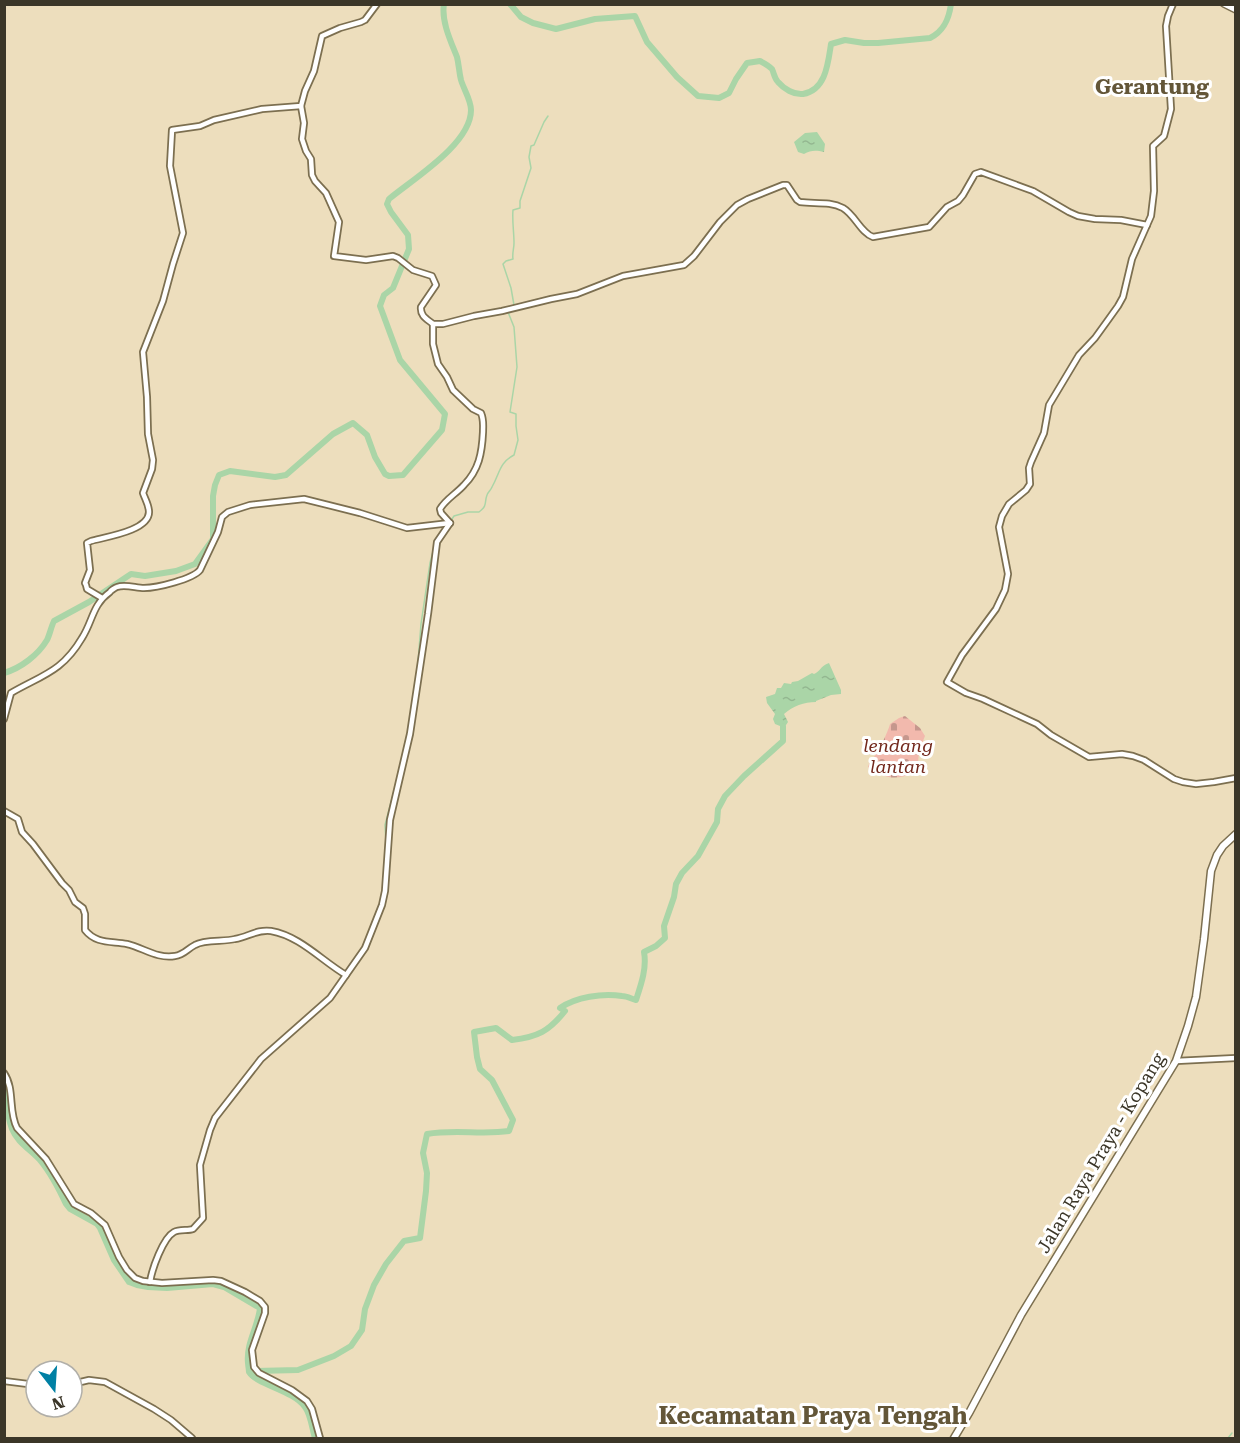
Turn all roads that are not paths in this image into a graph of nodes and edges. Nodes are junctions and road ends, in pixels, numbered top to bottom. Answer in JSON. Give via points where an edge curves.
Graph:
{"nodes":[{"id":1,"x":377,"y":4,"type":"edge"},
{"id":2,"x":1173,"y":4,"type":"edge"},
{"id":3,"x":1224,"y":4,"type":"edge"},
{"id":4,"x":1236,"y":10,"type":"edge"},
{"id":5,"x":301,"y":106,"type":"junction"},
{"id":6,"x":1147,"y":225,"type":"junction"},
{"id":7,"x":433,"y":324,"type":"junction"},
{"id":8,"x":450,"y":523,"type":"junction"},
{"id":9,"x":100,"y":597,"type":"junction"},
{"id":10,"x":4,"y":719,"type":"edge"},
{"id":11,"x":1236,"y":778,"type":"edge"},
{"id":12,"x":4,"y":811,"type":"edge"},
{"id":13,"x":1236,"y":834,"type":"edge"},
{"id":14,"x":346,"y":975,"type":"junction"},
{"id":15,"x":1236,"y":1058,"type":"edge"},
{"id":16,"x":1176,"y":1062,"type":"junction"},
{"id":17,"x":4,"y":1073,"type":"edge"},
{"id":18,"x":150,"y":1282,"type":"junction"},
{"id":19,"x":4,"y":1381,"type":"edge"},
{"id":20,"x":84,"y":1381,"type":"edge"},
{"id":21,"x":24,"y":1384,"type":"edge"},
{"id":22,"x":192,"y":1438,"type":"edge"},
{"id":23,"x":320,"y":1438,"type":"edge"},
{"id":24,"x":954,"y":1438,"type":"edge"}],
"edges":[{"from":1,"to":5,"type":"street","via":[[365,20],[322,36]]},
{"from":2,"to":6,"type":"street","via":[[1166,27],[1171,109],[1164,136],[1153,146],[1154,200]]},
{"from":3,"to":4,"type":"main road"},
{"from":5,"to":7,"type":"street","via":[[302,139],[311,159],[312,175],[339,222],[334,256],[361,260],[393,256],[413,270],[432,276],[435,288],[421,309]]},
{"from":5,"to":9,"type":"street","via":[[262,109],[172,130],[170,166],[183,231],[143,352],[153,460],[143,494],[149,515],[144,523],[124,532],[88,542],[90,570],[85,583]]},
{"from":6,"to":7,"type":"street","via":[[1078,216],[1033,191],[980,172],[958,201],[929,227],[873,237],[843,208],[798,202],[783,184],[737,205],[684,265],[622,276],[577,294],[502,312]]},
{"from":6,"to":11,"type":"street","via":[[1132,259],[1123,297],[1049,405],[1044,433],[1029,468],[1030,484],[1010,504],[999,527],[1008,574],[1005,590],[947,682],[1035,723],[1089,757],[1133,756],[1174,779],[1196,784]]},
{"from":7,"to":8,"type":"street","via":[[438,364],[453,390],[482,413],[483,420],[482,452],[476,470],[440,509]]},
{"from":8,"to":9,"type":"street","via":[[407,528],[304,499],[250,505],[222,517],[197,574],[147,588],[117,586]]},
{"from":8,"to":14,"type":"street","via":[[436,542],[410,734],[390,820],[384,897],[366,948]]},
{"from":9,"to":10,"type":"street","via":[[82,638],[64,662],[11,693]]},
{"from":12,"to":14,"type":"street","via":[[18,819],[22,832],[83,908],[85,930],[96,940],[170,957],[185,954],[198,944],[271,932],[282,934]]},
{"from":13,"to":16,"type":"highway","name":"Jalan Raya Praya - Kopang","via":[[1223,846],[1211,871],[1196,997]]},
{"from":14,"to":18,"type":"street","via":[[330,998],[261,1059],[215,1118],[200,1165],[202,1218],[193,1229],[173,1233],[156,1257]]},
{"from":15,"to":16,"type":"street"},
{"from":16,"to":24,"type":"highway","name":"Jalan Raya Praya - Kopang","via":[[1020,1315]]},
{"from":17,"to":18,"type":"street","via":[[9,1081],[17,1128],[46,1159],[74,1204],[105,1225],[132,1276]]},
{"from":18,"to":23,"type":"street","via":[[217,1280],[260,1301],[265,1313],[252,1350],[254,1367],[307,1401]]},
{"from":19,"to":21,"type":"street"},
{"from":20,"to":22,"type":"street","via":[[105,1382],[154,1409]]}]}
